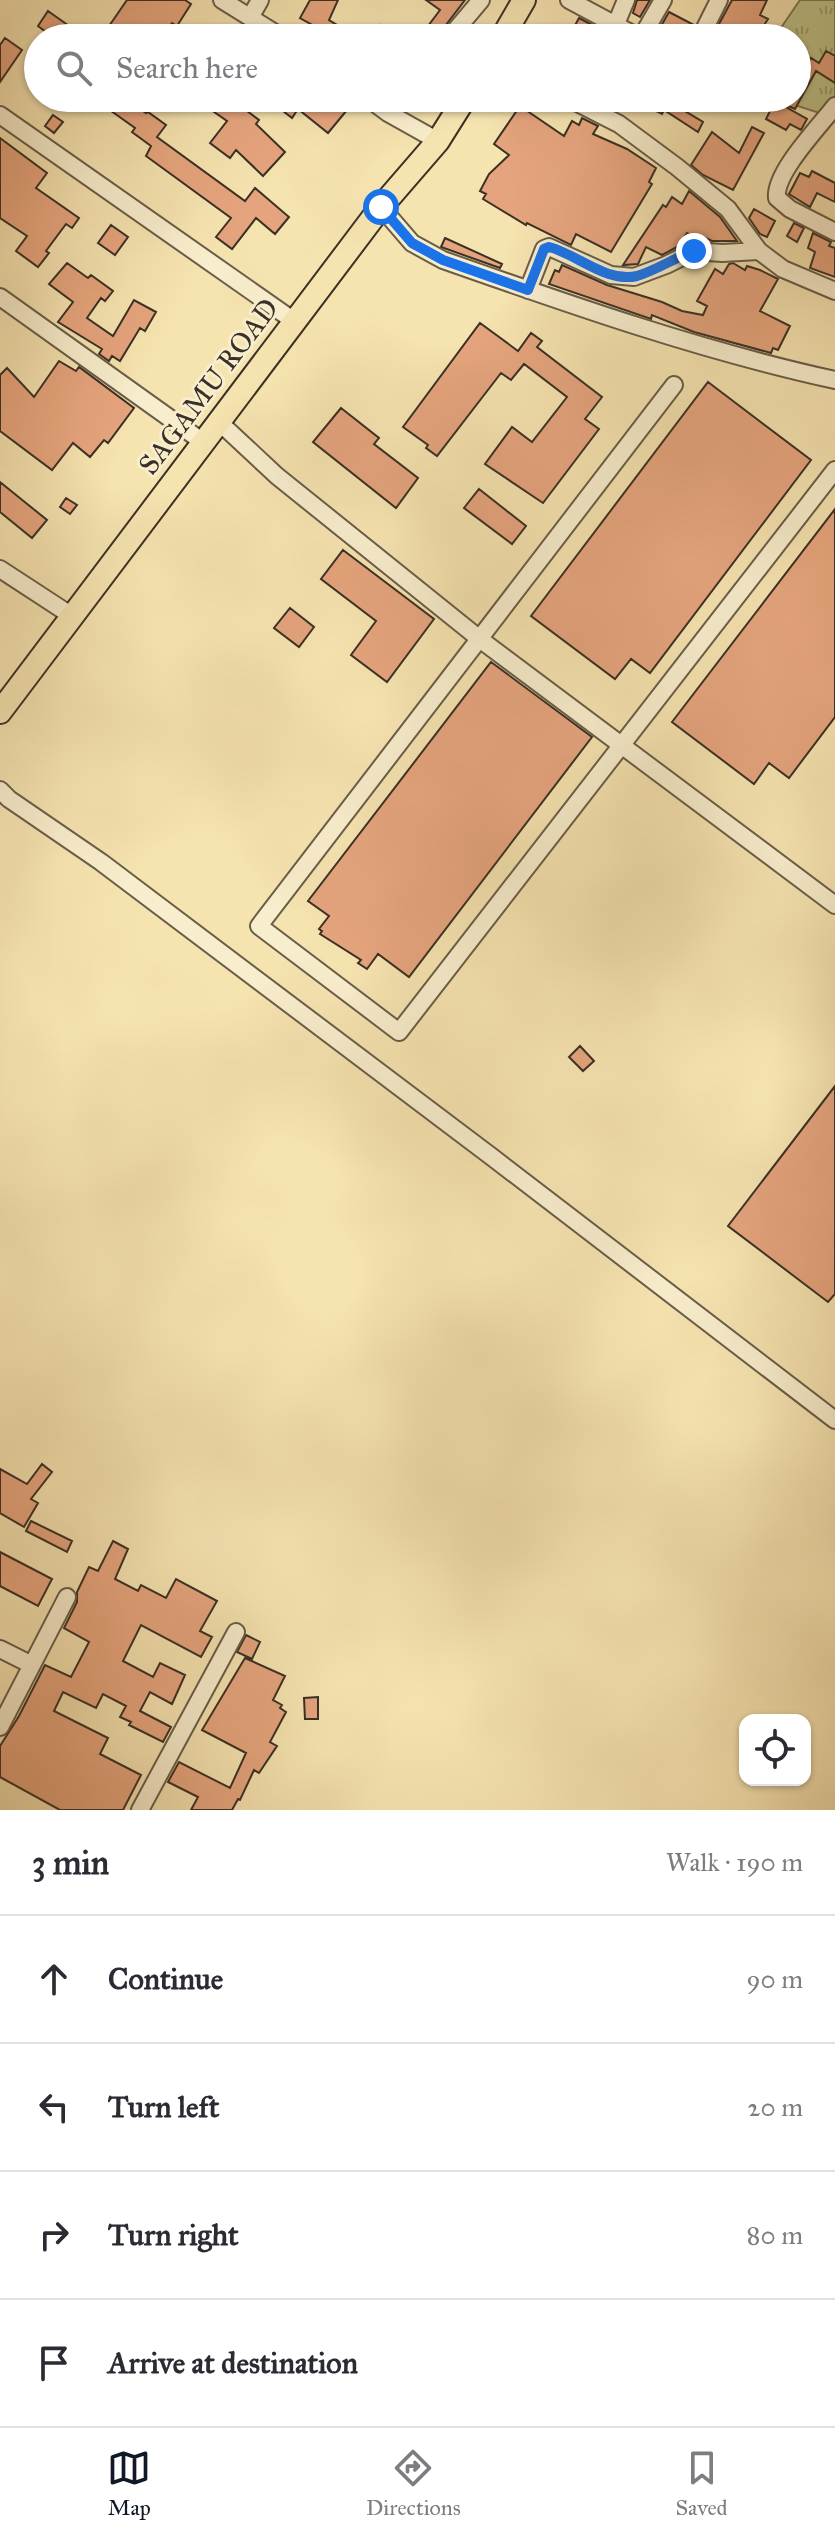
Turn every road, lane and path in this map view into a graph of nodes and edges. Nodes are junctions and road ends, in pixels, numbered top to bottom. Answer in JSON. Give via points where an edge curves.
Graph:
{"nodes":[{"id":1,"x":222,"y":0,"type":"edge"},
{"id":2,"x":260,"y":0,"type":"edge"},
{"id":3,"x":481,"y":0,"type":"edge"},
{"id":4,"x":524,"y":0,"type":"edge"},
{"id":5,"x":569,"y":0,"type":"edge"},
{"id":6,"x":626,"y":0,"type":"edge"},
{"id":7,"x":663,"y":0,"type":"edge"},
{"id":8,"x":719,"y":0,"type":"edge"},
{"id":9,"x":251,"y":16,"type":"junction"},
{"id":10,"x":263,"y":24,"type":"edge"},
{"id":11,"x":461,"y":24,"type":"edge"},
{"id":12,"x":510,"y":24,"type":"edge"},
{"id":13,"x":616,"y":24,"type":"joint"},
{"id":14,"x":648,"y":24,"type":"edge"},
{"id":15,"x":707,"y":24,"type":"edge"},
{"id":16,"x":835,"y":106,"type":"edge"},
{"id":17,"x":456,"y":112,"type":"edge"},
{"id":18,"x":595,"y":112,"type":"edge"},
{"id":19,"x":388,"y":113,"type":"edge"},
{"id":20,"x":0,"y":115,"type":"edge"},
{"id":21,"x":438,"y":141,"type":"junction"},
{"id":22,"x":381,"y":207,"type":"junction"},
{"id":23,"x":835,"y":232,"type":"edge"},
{"id":24,"x":759,"y":251,"type":"junction"},
{"id":25,"x":528,"y":290,"type":"junction"},
{"id":26,"x":835,"y":291,"type":"edge"},
{"id":27,"x":0,"y":297,"type":"edge"},
{"id":28,"x":294,"y":321,"type":"junction"},
{"id":29,"x":835,"y":380,"type":"edge"},
{"id":30,"x":674,"y":385,"type":"dead end"},
{"id":31,"x":218,"y":421,"type":"junction"},
{"id":32,"x":203,"y":442,"type":"junction"},
{"id":33,"x":835,"y":470,"type":"edge"},
{"id":34,"x":0,"y":569,"type":"edge"},
{"id":35,"x":72,"y":616,"type":"junction"},
{"id":36,"x":481,"y":640,"type":"junction"},
{"id":37,"x":0,"y":712,"type":"edge"},
{"id":38,"x":623,"y":748,"type":"junction"},
{"id":39,"x":0,"y":790,"type":"edge"},
{"id":40,"x":835,"y":905,"type":"edge"},
{"id":41,"x":835,"y":1420,"type":"edge"},
{"id":42,"x":67,"y":1597,"type":"dead end"},
{"id":43,"x":236,"y":1632,"type":"dead end"},
{"id":44,"x":0,"y":1649,"type":"edge"},
{"id":45,"x":32,"y":1665,"type":"junction"},
{"id":46,"x":0,"y":1727,"type":"edge"},
{"id":47,"x":140,"y":1810,"type":"edge"}],
"edges":[{"from":1,"to":9,"type":"street"},
{"from":2,"to":9,"type":"street"},
{"from":3,"to":11,"type":"street"},
{"from":4,"to":12,"type":"highway"},
{"from":5,"to":13,"type":"street"},
{"from":6,"to":13,"type":"street"},
{"from":7,"to":14,"type":"street"},
{"from":8,"to":15,"type":"street"},
{"from":9,"to":10,"type":"street"},
{"from":16,"to":23,"type":"street","via":[[776,188],[777,198],[790,209]]},
{"from":17,"to":21,"type":"highway","name":"SAGAMU ROAD"},
{"from":18,"to":24,"type":"street","via":[[619,124],[728,209]]},
{"from":19,"to":21,"type":"street"},
{"from":20,"to":28,"type":"street"},
{"from":21,"to":22,"type":"highway","name":"SAGAMU ROAD"},
{"from":22,"to":25,"type":"street","via":[[412,243],[443,260]]},
{"from":22,"to":28,"type":"highway","name":"SAGAMU ROAD"},
{"from":24,"to":25,"type":"street","via":[[694,251],[634,277],[611,275],[549,247]]},
{"from":24,"to":26,"type":"street","via":[[783,269]]},
{"from":25,"to":29,"type":"street","via":[[734,355]]},
{"from":27,"to":32,"type":"street"},
{"from":28,"to":31,"type":"highway","name":"SAGAMU ROAD"},
{"from":30,"to":36,"type":"street"},
{"from":31,"to":32,"type":"highway","name":"SAGAMU ROAD"},
{"from":31,"to":36,"type":"street","via":[[277,476]]},
{"from":32,"to":35,"type":"highway","name":"SAGAMU ROAD"},
{"from":33,"to":38,"type":"street"},
{"from":34,"to":35,"type":"street"},
{"from":35,"to":37,"type":"highway","name":"SAGAMU ROAD"},
{"from":36,"to":38,"type":"street"},
{"from":36,"to":38,"type":"street","via":[[259,926],[399,1032]]},
{"from":38,"to":40,"type":"street"},
{"from":39,"to":41,"type":"street"},
{"from":42,"to":45,"type":"street"},
{"from":43,"to":47,"type":"street"},
{"from":44,"to":45,"type":"street"},
{"from":45,"to":46,"type":"street"}]}
